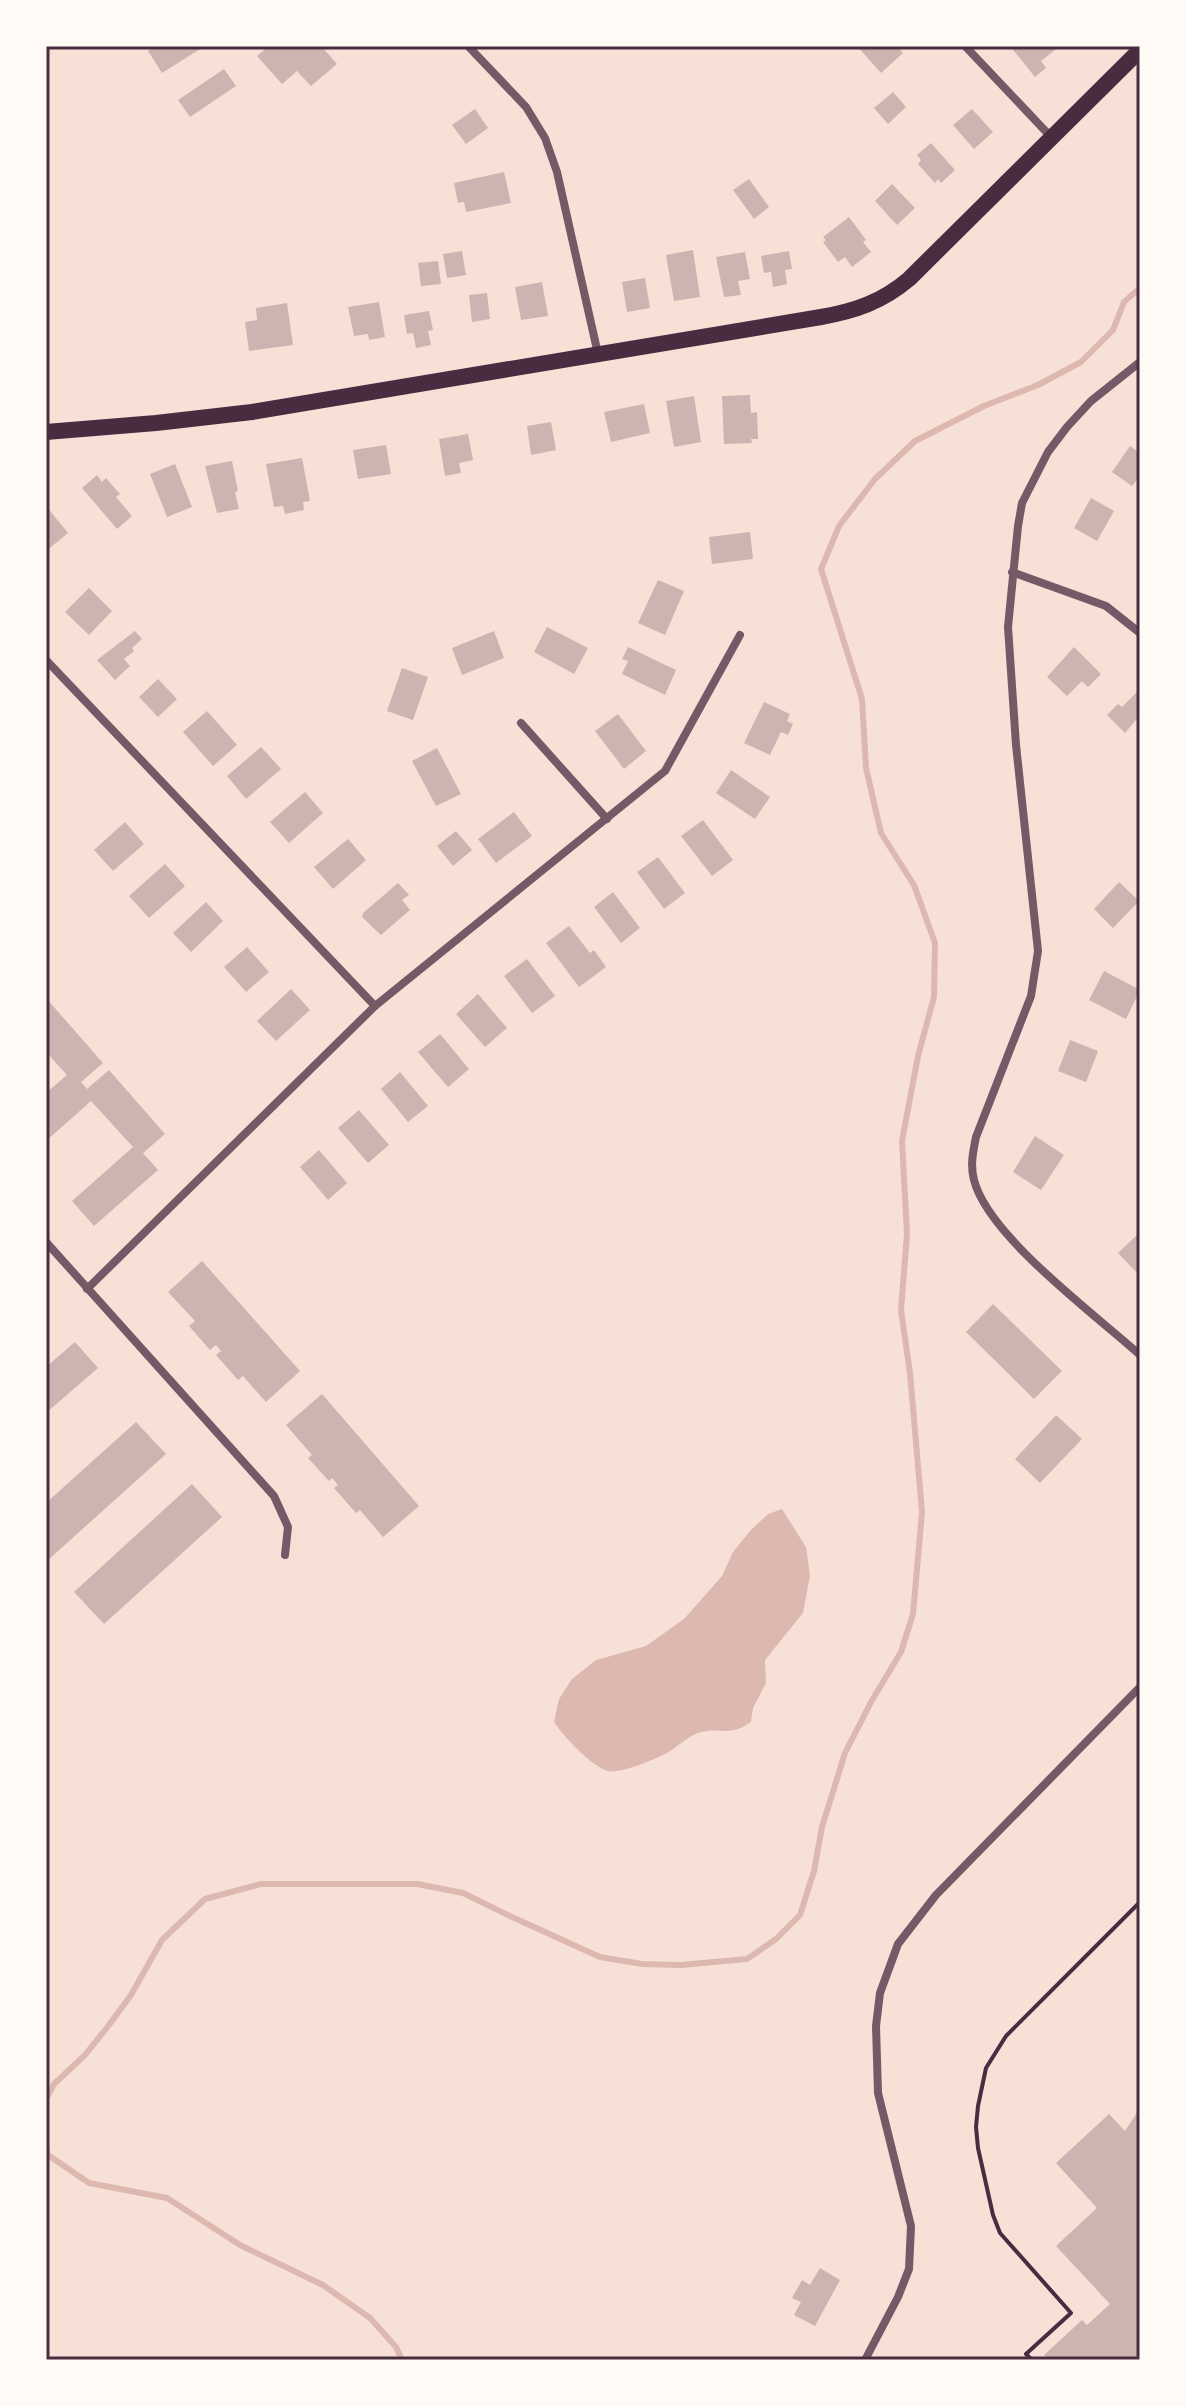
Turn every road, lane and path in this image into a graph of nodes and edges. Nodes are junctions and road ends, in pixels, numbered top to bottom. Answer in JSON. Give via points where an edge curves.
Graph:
{"nodes":[{"id":1,"x":468,"y":46,"type":"edge"},
{"id":2,"x":965,"y":46,"type":"edge"},
{"id":3,"x":1140,"y":50,"type":"edge"},
{"id":4,"x":1052,"y":138,"type":"junction"},
{"id":5,"x":598,"y":355,"type":"junction"},
{"id":6,"x":1140,"y":362,"type":"edge"},
{"id":7,"x":46,"y":432,"type":"edge"},
{"id":8,"x":1012,"y":572,"type":"junction"},
{"id":9,"x":1140,"y":633,"type":"edge"},
{"id":10,"x":740,"y":635,"type":"dead end"},
{"id":11,"x":46,"y":660,"type":"edge"},
{"id":12,"x":521,"y":723,"type":"dead end"},
{"id":13,"x":607,"y":819,"type":"junction"},
{"id":14,"x":375,"y":1006,"type":"junction"},
{"id":15,"x":46,"y":1242,"type":"edge"},
{"id":16,"x":87,"y":1289,"type":"junction"},
{"id":17,"x":1140,"y":1355,"type":"edge"},
{"id":18,"x":285,"y":1555,"type":"dead end"},
{"id":19,"x":1140,"y":1687,"type":"edge"},
{"id":20,"x":1140,"y":1902,"type":"edge"},
{"id":21,"x":865,"y":2360,"type":"edge"},
{"id":22,"x":1032,"y":2360,"type":"edge"}],
"edges":[{"from":1,"to":5,"type":"street","via":[[526,107],[545,138]]},
{"from":2,"to":4,"type":"street"},
{"from":3,"to":4,"type":"main road"},
{"from":4,"to":5,"type":"main road","via":[[909,279],[880,300],[823,317]]},
{"from":5,"to":7,"type":"main road","via":[[252,412]]},
{"from":6,"to":8,"type":"street","via":[[1091,401],[1048,452],[1022,503]]},
{"from":8,"to":9,"type":"street","via":[[1106,606]]},
{"from":8,"to":17,"type":"street","via":[[1008,627],[1016,745],[1038,951],[1031,996],[976,1137],[974,1181],[1007,1233]]},
{"from":10,"to":13,"type":"street","via":[[665,771]]},
{"from":11,"to":14,"type":"street"},
{"from":12,"to":13,"type":"street"},
{"from":13,"to":14,"type":"street"},
{"from":14,"to":16,"type":"street"},
{"from":15,"to":16,"type":"street"},
{"from":16,"to":18,"type":"street","via":[[274,1496],[288,1527]]},
{"from":19,"to":21,"type":"street","via":[[936,1895],[898,1944],[880,1993],[878,2093],[911,2226],[909,2269]]},
{"from":20,"to":22,"type":"path","via":[[1006,2036],[986,2068],[976,2127],[993,2215],[1000,2233],[1071,2313],[1026,2354]]}]}
